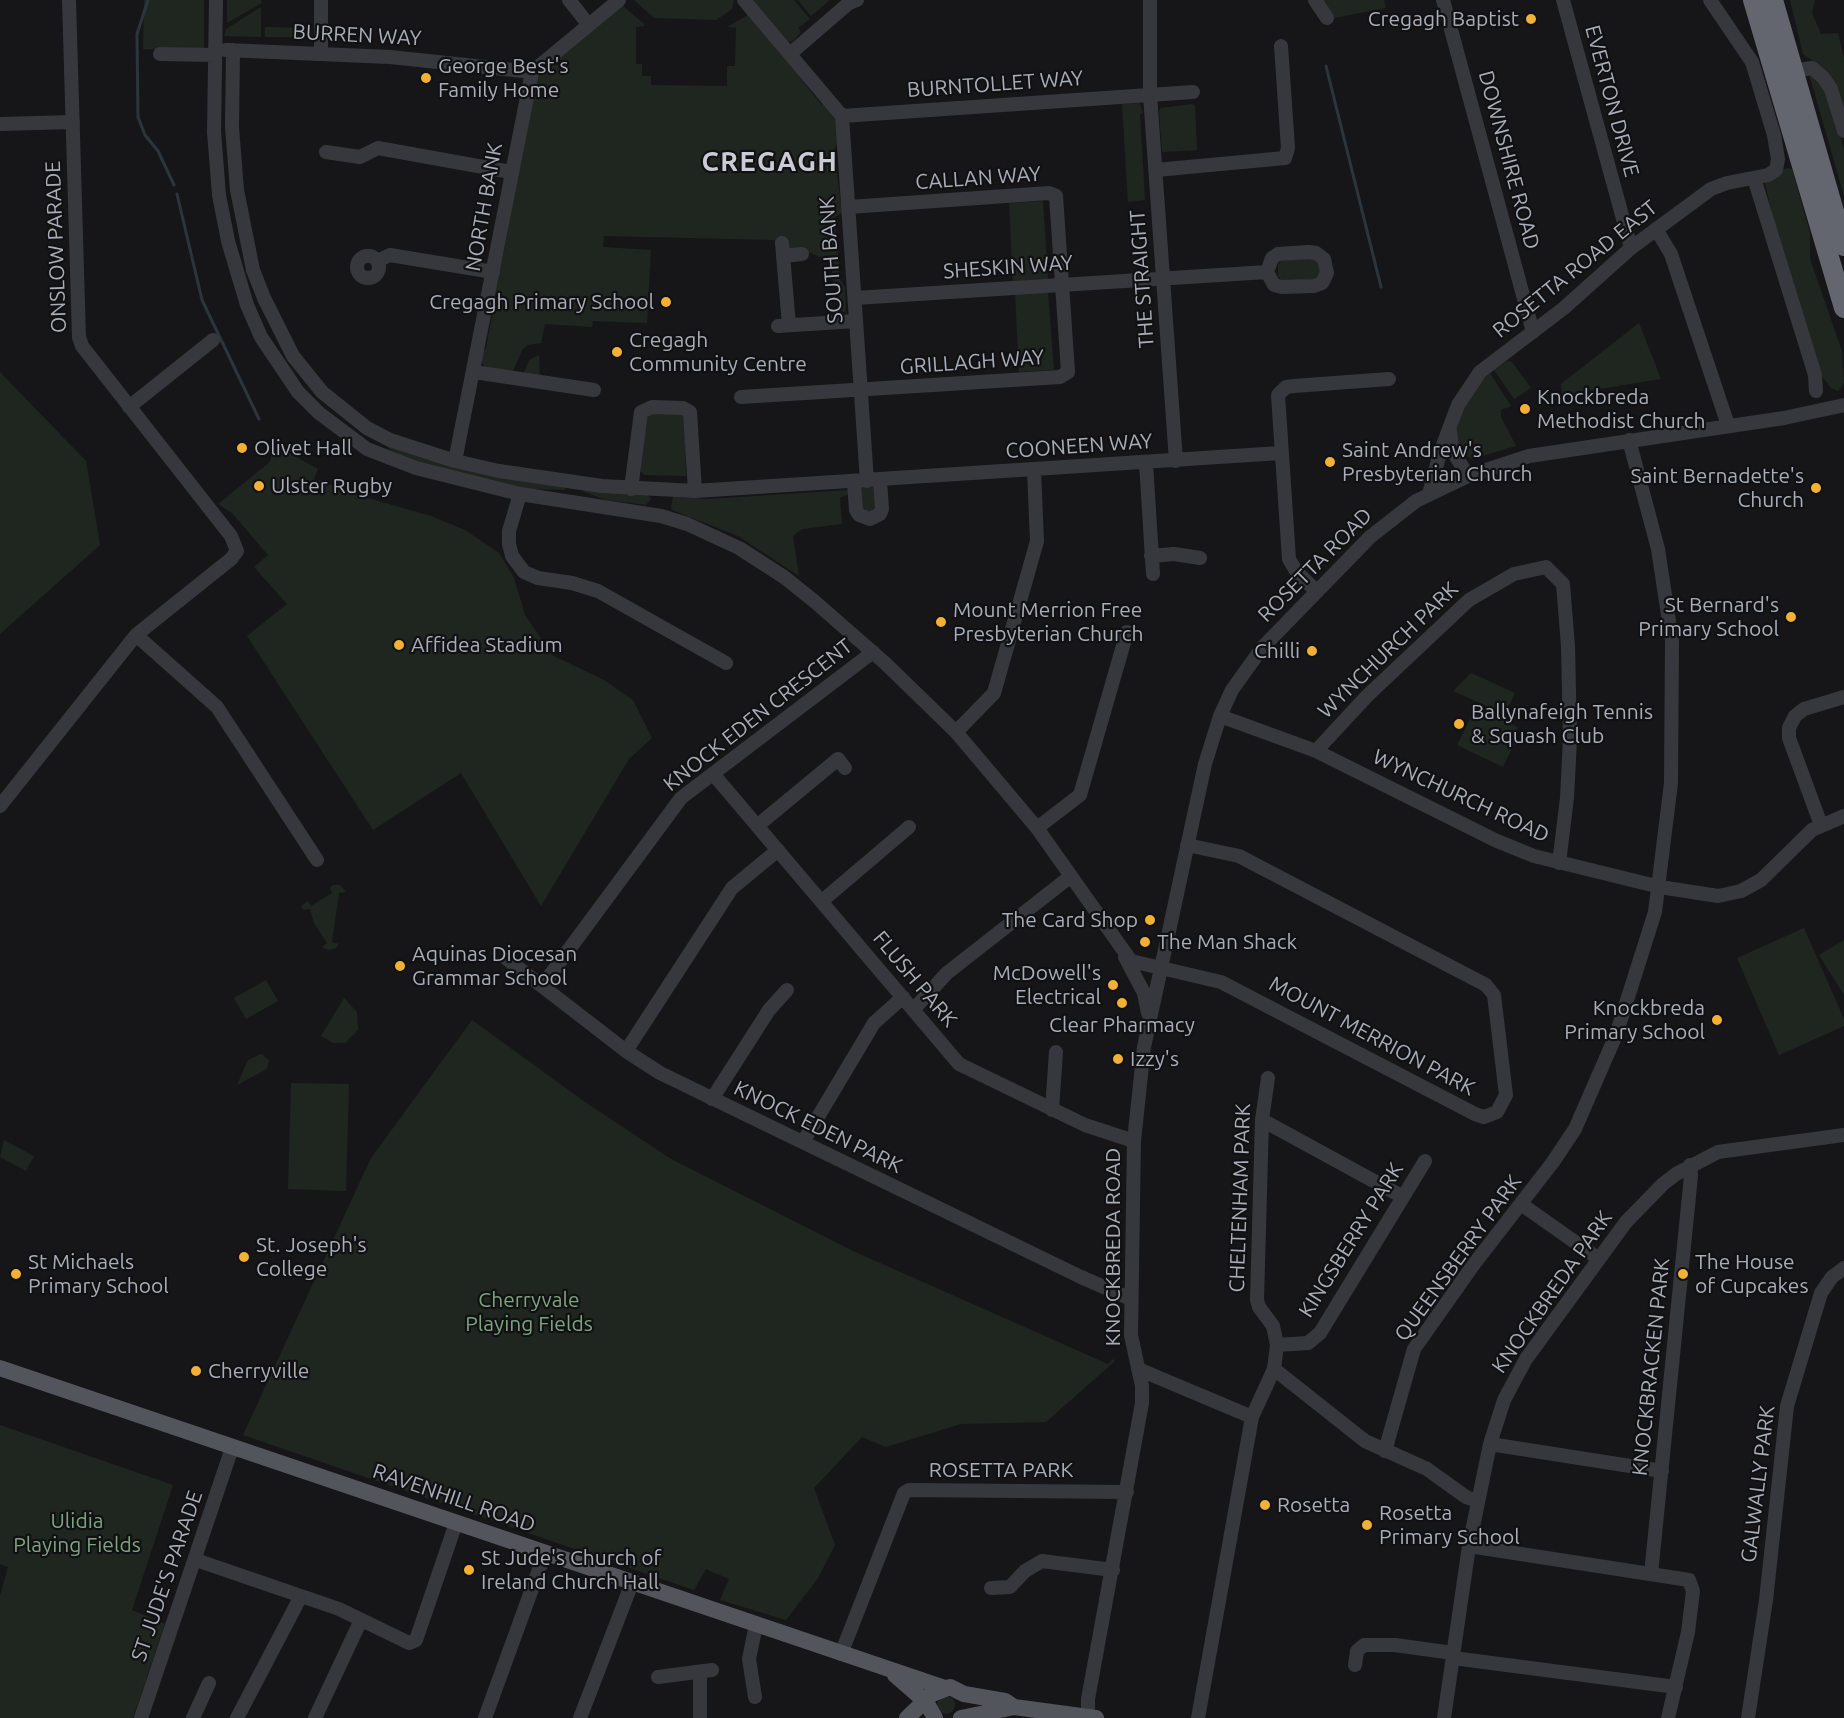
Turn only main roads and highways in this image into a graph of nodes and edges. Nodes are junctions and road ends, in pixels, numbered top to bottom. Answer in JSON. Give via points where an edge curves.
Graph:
{"nodes":[{"id":1,"x":1748,"y":0,"type":"edge"},
{"id":2,"x":1753,"y":0,"type":"edge"},
{"id":3,"x":1773,"y":0,"type":"edge"},
{"id":4,"x":1759,"y":22,"type":"junction"},
{"id":5,"x":1771,"y":63,"type":"junction"},
{"id":6,"x":1793,"y":71,"type":"junction"},
{"id":7,"x":1781,"y":95,"type":"junction"},
{"id":8,"x":1844,"y":246,"type":"edge"},
{"id":9,"x":1844,"y":308,"type":"edge"},
{"id":10,"x":0,"y":1368,"type":"edge"},
{"id":11,"x":892,"y":1672,"type":"junction"},
{"id":12,"x":945,"y":1688,"type":"junction"},
{"id":13,"x":970,"y":1695,"type":"junction"},
{"id":14,"x":926,"y":1702,"type":"junction"},
{"id":15,"x":1014,"y":1707,"type":"junction"},
{"id":16,"x":993,"y":1715,"type":"edge"},
{"id":17,"x":908,"y":1718,"type":"edge"},
{"id":18,"x":935,"y":1718,"type":"edge"},
{"id":19,"x":962,"y":1718,"type":"edge"},
{"id":20,"x":1091,"y":1718,"type":"edge"}],
"edges":[{"from":1,"to":4,"type":"highway"},
{"from":2,"to":4,"type":"highway"},
{"from":3,"to":6,"type":"highway"},
{"from":4,"to":5,"type":"highway"},
{"from":5,"to":6,"type":"highway"},
{"from":5,"to":7,"type":"highway"},
{"from":6,"to":7,"type":"highway","via":[[1785,80]]},
{"from":6,"to":8,"type":"highway"},
{"from":7,"to":9,"type":"highway"},
{"from":10,"to":11,"type":"main road","name":"RAVENHILL ROAD"},
{"from":11,"to":12,"type":"main road","name":"RAVENHILL ROAD"},
{"from":11,"to":14,"type":"main road","name":"RAVENHILL ROAD"},
{"from":12,"to":13,"type":"main road","name":"RAVENHILL ROAD","via":[[953,1687]]},
{"from":12,"to":14,"type":"main road"},
{"from":13,"to":15,"type":"main road","name":"RAVENHILL ROAD","via":[[1005,1701]]},
{"from":13,"to":19,"type":"main road"},
{"from":14,"to":17,"type":"main road"},
{"from":14,"to":18,"type":"main road","name":"RAVENHILL ROAD"},
{"from":15,"to":16,"type":"main road"},
{"from":15,"to":20,"type":"main road"},
{"from":16,"to":19,"type":"main road"}]}
